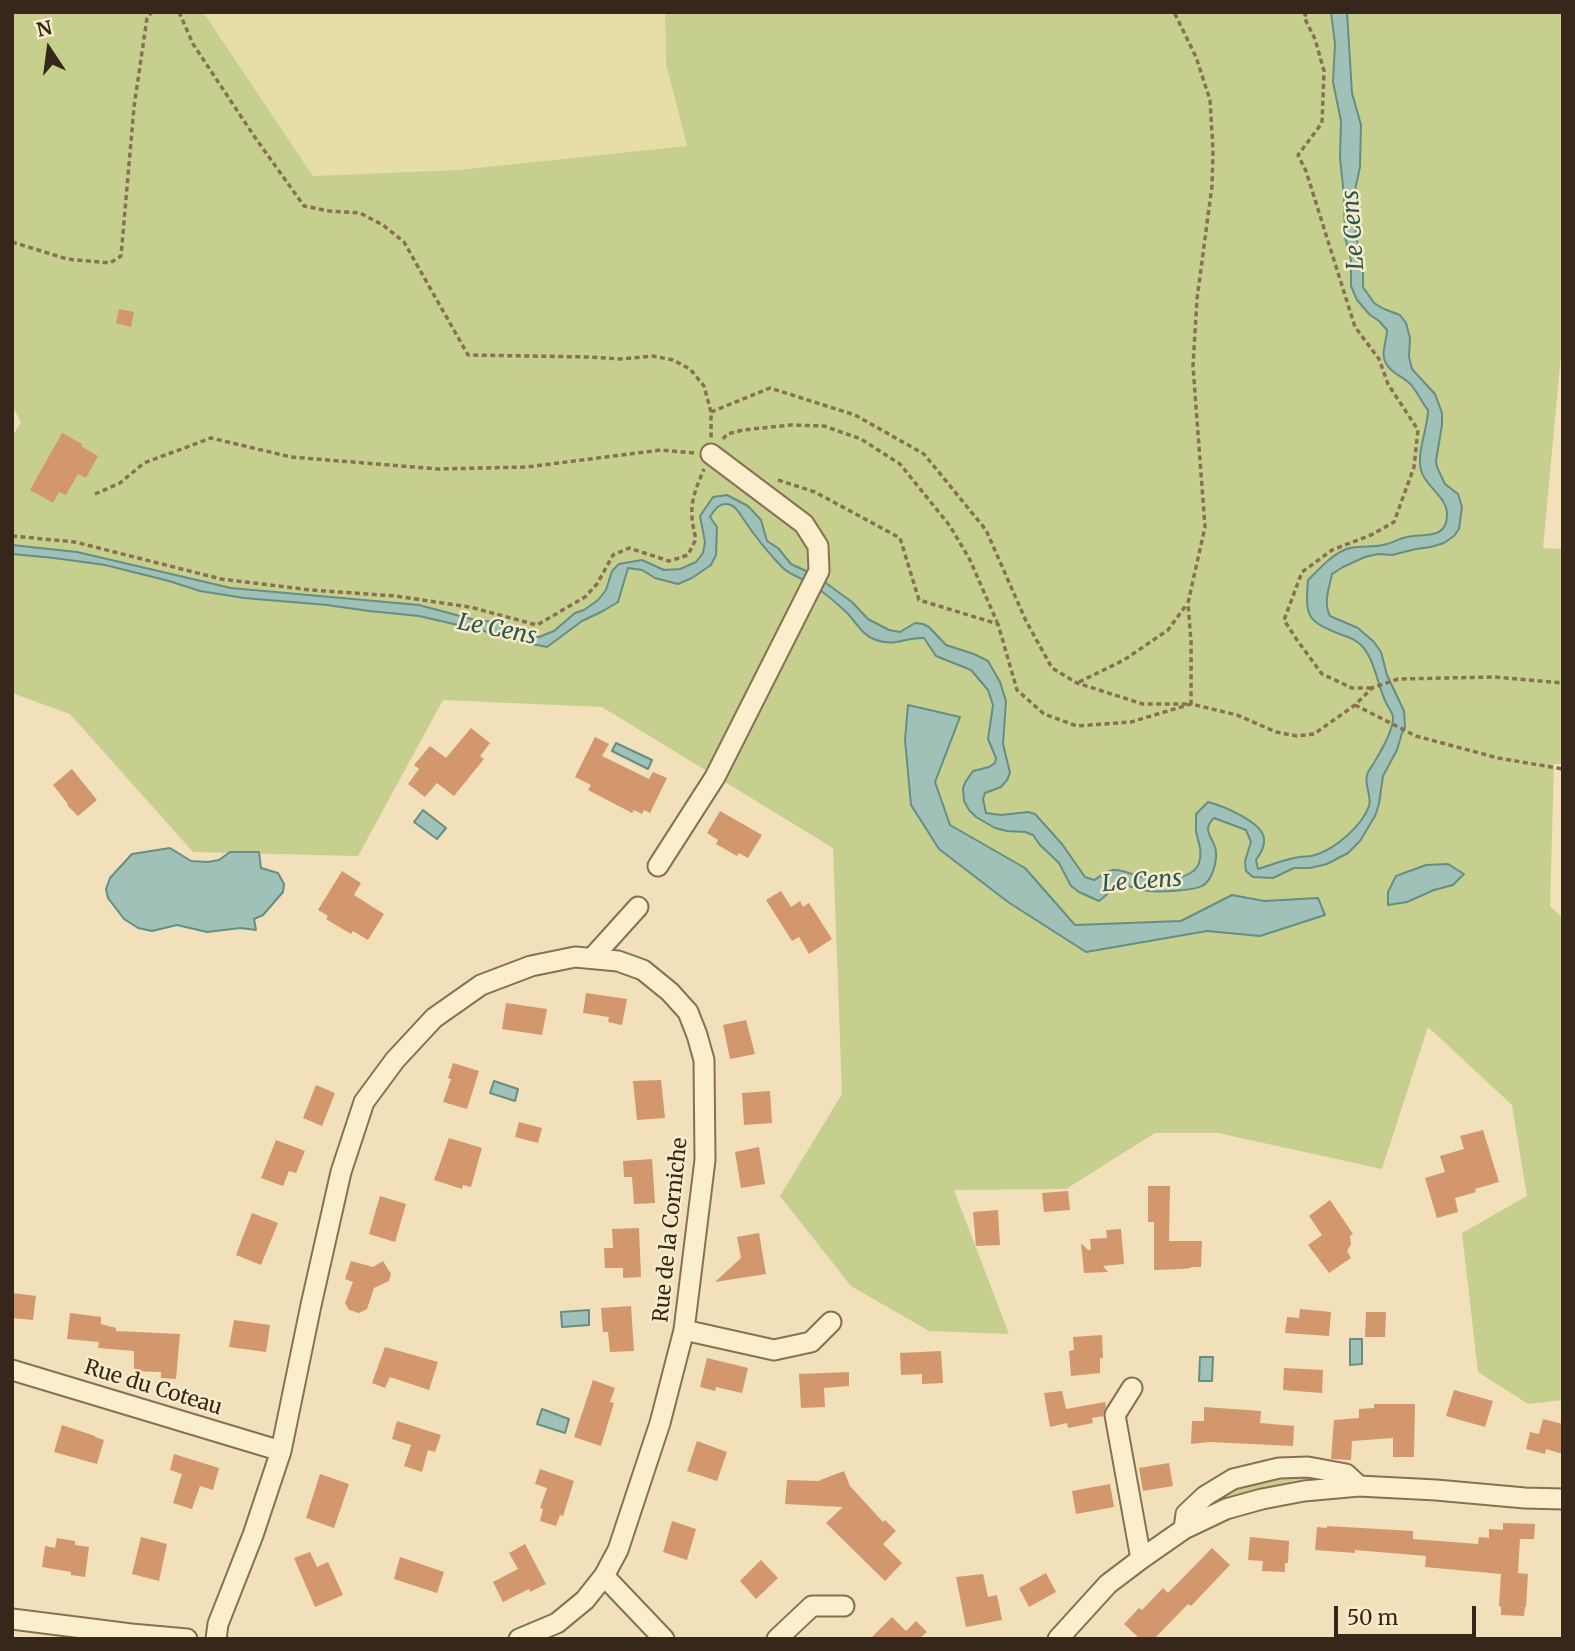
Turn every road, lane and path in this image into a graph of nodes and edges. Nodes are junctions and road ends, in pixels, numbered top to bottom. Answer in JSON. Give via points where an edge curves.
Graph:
{"nodes":[{"id":1,"x":152,"y":12,"type":"edge"},
{"id":2,"x":179,"y":12,"type":"edge"},
{"id":3,"x":1174,"y":12,"type":"edge"},
{"id":4,"x":1307,"y":12,"type":"edge"},
{"id":5,"x":12,"y":243,"type":"edge"},
{"id":6,"x":711,"y":412,"type":"junction"},
{"id":7,"x":711,"y":454,"type":"junction"},
{"id":8,"x":768,"y":477,"type":"dead end"},
{"id":9,"x":95,"y":494,"type":"dead end"},
{"id":10,"x":12,"y":536,"type":"edge"},
{"id":11,"x":1188,"y":603,"type":"junction"},
{"id":12,"x":998,"y":624,"type":"junction"},
{"id":13,"x":1077,"y":683,"type":"junction"},
{"id":14,"x":1563,"y":683,"type":"edge"},
{"id":15,"x":1373,"y":687,"type":"junction"},
{"id":16,"x":1191,"y":705,"type":"junction"},
{"id":17,"x":1355,"y":705,"type":"junction"},
{"id":18,"x":1563,"y":769,"type":"edge"},
{"id":19,"x":658,"y":866,"type":"dead end"},
{"id":20,"x":638,"y":908,"type":"dead end"},
{"id":21,"x":592,"y":958,"type":"junction"},
{"id":22,"x":831,"y":1322,"type":"dead end"},
{"id":23,"x":684,"y":1330,"type":"junction"},
{"id":24,"x":12,"y":1370,"type":"edge"},
{"id":25,"x":1132,"y":1388,"type":"dead end"},
{"id":26,"x":281,"y":1451,"type":"junction"},
{"id":27,"x":1359,"y":1486,"type":"junction"},
{"id":28,"x":1563,"y":1499,"type":"edge"},
{"id":29,"x":1184,"y":1529,"type":"junction"},
{"id":30,"x":1141,"y":1559,"type":"junction"},
{"id":31,"x":604,"y":1576,"type":"junction"},
{"id":32,"x":844,"y":1606,"type":"dead end"},
{"id":33,"x":12,"y":1619,"type":"edge"},
{"id":34,"x":187,"y":1639,"type":"edge"},
{"id":35,"x":216,"y":1639,"type":"edge"},
{"id":36,"x":519,"y":1639,"type":"edge"},
{"id":37,"x":664,"y":1639,"type":"edge"},
{"id":38,"x":777,"y":1639,"type":"edge"},
{"id":39,"x":1058,"y":1639,"type":"edge"}],
"edges":[{"from":1,"to":5,"type":"path","via":[[147,18],[134,107],[121,256],[110,263],[67,260]]},
{"from":2,"to":6,"type":"path","via":[[193,44],[304,206],[360,214],[404,242],[468,355],[653,356],[673,360],[690,369],[704,386]]},
{"from":3,"to":11,"type":"path","via":[[1210,100],[1213,150],[1193,366],[1205,527]]},
{"from":4,"to":15,"type":"path","via":[[1304,17],[1324,71],[1322,123],[1298,155],[1355,327],[1379,359],[1388,384],[1418,430],[1414,467],[1394,523],[1332,550],[1302,572],[1284,620],[1322,674],[1352,688]]},
{"from":6,"to":7,"type":"path"},
{"from":6,"to":13,"type":"path","via":[[770,388],[855,415],[924,454],[986,530],[1052,668]]},
{"from":7,"to":9,"type":"path","via":[[661,450],[527,467],[438,469],[291,457],[211,438],[144,463],[120,483]]},
{"from":7,"to":10,"type":"path","via":[[693,495],[691,520],[696,539],[688,555],[669,561],[629,548],[613,555],[585,597],[537,625],[470,607],[396,596],[221,579],[75,542]]},
{"from":7,"to":12,"type":"path","via":[[727,434],[791,425],[824,426],[862,439],[900,464],[950,526]]},
{"from":7,"to":19,"type":"street","via":[[804,524],[818,546],[819,571],[715,777]]},
{"from":8,"to":12,"type":"path","via":[[815,492],[900,538],[919,600]]},
{"from":11,"to":13,"type":"path","via":[[1157,637]]},
{"from":11,"to":16,"type":"path"},
{"from":12,"to":16,"type":"path","via":[[1017,690],[1044,714],[1077,726],[1131,722]]},
{"from":13,"to":16,"type":"path","via":[[1143,704]]},
{"from":14,"to":15,"type":"path","via":[[1494,677],[1398,679]]},
{"from":15,"to":17,"type":"path"},
{"from":16,"to":17,"type":"path","via":[[1297,736],[1314,734]]},
{"from":17,"to":18,"type":"path","via":[[1416,736],[1497,758]]},
{"from":20,"to":21,"type":"street"},
{"from":21,"to":23,"type":"street","name":"Rue de la Corniche","via":[[643,970],[670,992],[688,1012],[704,1060],[705,1160]]},
{"from":21,"to":26,"type":"street","name":"Rue de la Corniche","via":[[531,966],[481,985],[434,1018],[365,1102],[341,1172]]},
{"from":22,"to":23,"type":"street","via":[[811,1342],[774,1350]]},
{"from":23,"to":31,"type":"street","name":"Rue de la Corniche","via":[[660,1423],[618,1550]]},
{"from":24,"to":26,"type":"street","name":"Rue du Coteau"},
{"from":25,"to":30,"type":"street","via":[[1115,1415]]},
{"from":26,"to":35,"type":"street","name":"Rue de la Corniche"},
{"from":27,"to":28,"type":"street"},
{"from":27,"to":29,"type":"street","via":[[1262,1499],[1226,1509]]},
{"from":27,"to":29,"type":"street","via":[[1346,1474],[1308,1467],[1279,1468],[1233,1479],[1186,1514]]},
{"from":29,"to":30,"type":"street"},
{"from":30,"to":39,"type":"street","via":[[1108,1584]]},
{"from":31,"to":36,"type":"street","name":"Rue de la Corniche","via":[[557,1623]]},
{"from":31,"to":37,"type":"street"},
{"from":32,"to":38,"type":"street","via":[[812,1606]]},
{"from":33,"to":34,"type":"street"}]}
